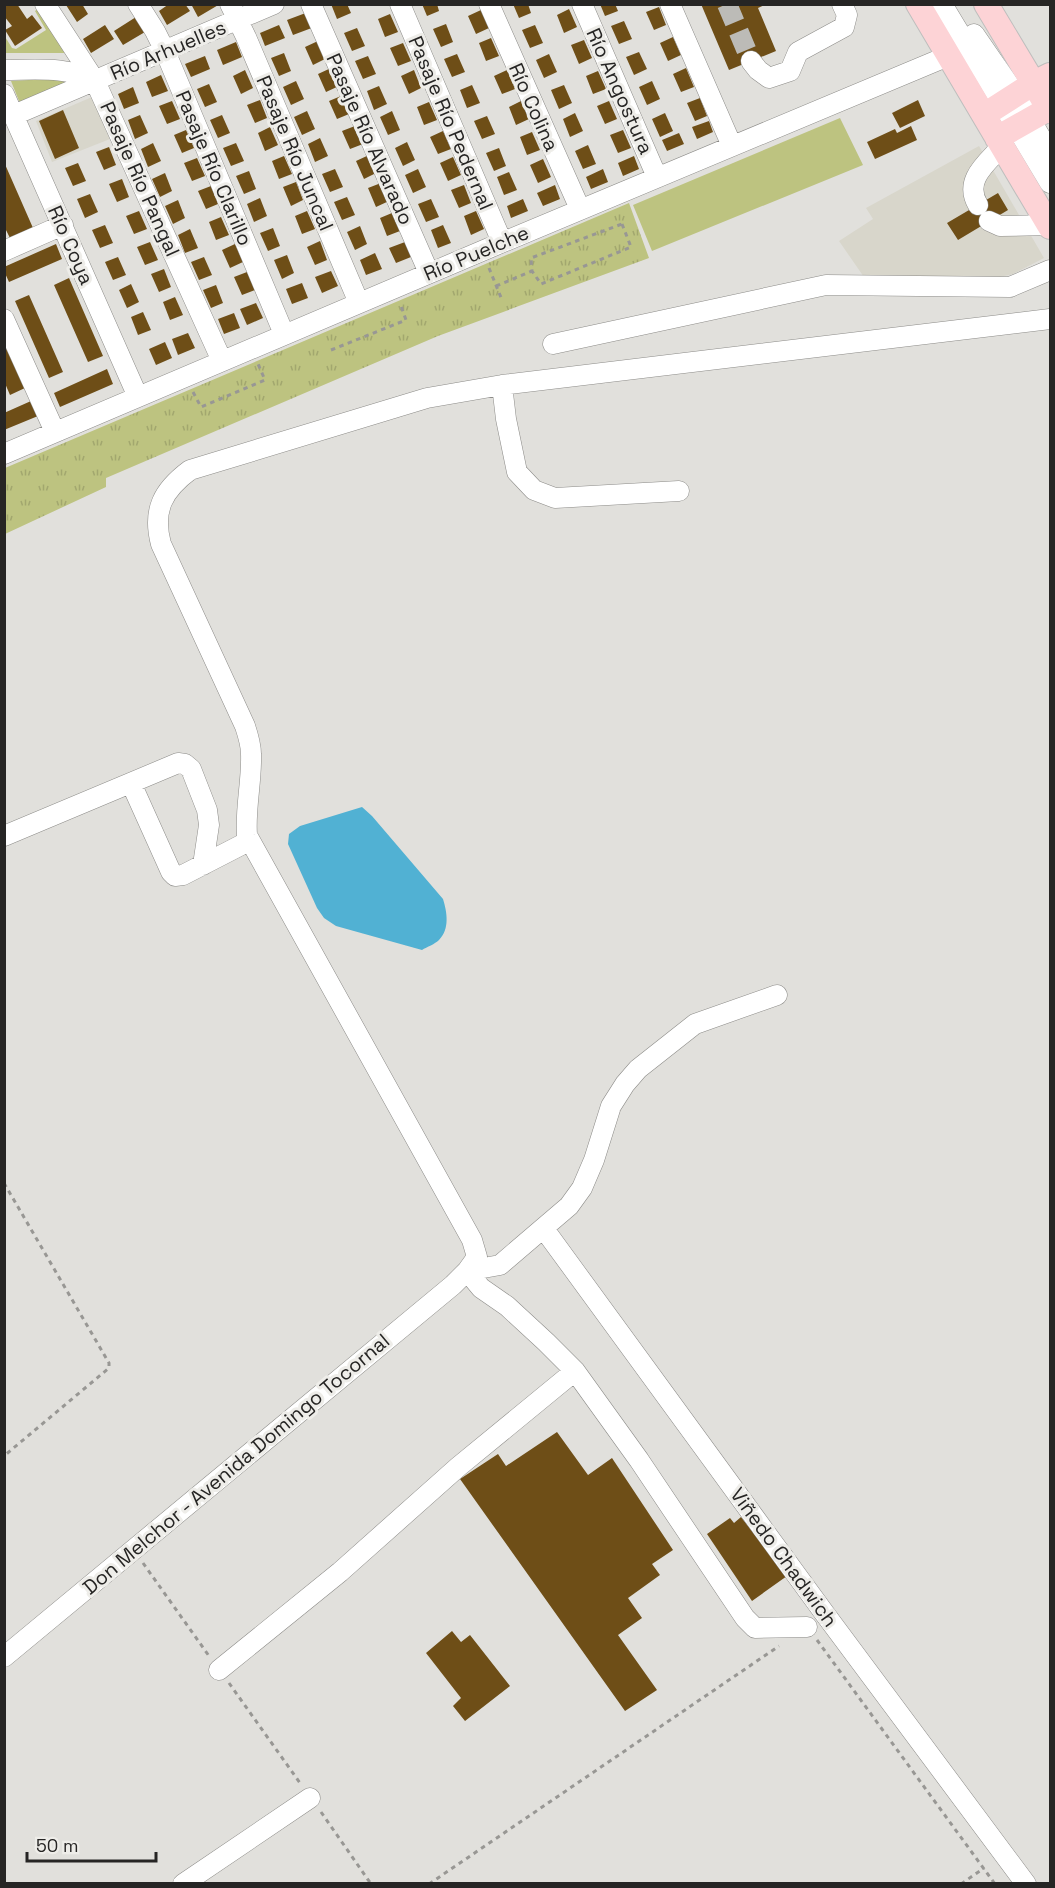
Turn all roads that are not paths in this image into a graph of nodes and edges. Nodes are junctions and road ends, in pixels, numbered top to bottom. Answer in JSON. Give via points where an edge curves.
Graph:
{"nodes":[{"id":1,"x":45,"y":4,"type":"edge"},
{"id":2,"x":138,"y":4,"type":"edge"},
{"id":3,"x":274,"y":4,"type":"edge"},
{"id":4,"x":311,"y":4,"type":"edge"},
{"id":5,"x":400,"y":4,"type":"edge"},
{"id":6,"x":489,"y":4,"type":"edge"},
{"id":7,"x":582,"y":4,"type":"edge"},
{"id":8,"x":670,"y":4,"type":"edge"},
{"id":9,"x":918,"y":4,"type":"edge"},
{"id":10,"x":942,"y":4,"type":"edge"},
{"id":11,"x":956,"y":4,"type":"edge"},
{"id":12,"x":986,"y":4,"type":"edge"},
{"id":13,"x":850,"y":8,"type":"edge"},
{"id":14,"x":234,"y":12,"type":"edge"},
{"id":15,"x":165,"y":51,"type":"junction"},
{"id":16,"x":948,"y":56,"type":"junction"},
{"id":17,"x":751,"y":61,"type":"tunnel mouth"},
{"id":18,"x":4,"y":70,"type":"edge"},
{"id":19,"x":95,"y":81,"type":"junction"},
{"id":20,"x":4,"y":94,"type":"edge"},
{"id":21,"x":1017,"y":94,"type":"edge"},
{"id":22,"x":14,"y":115,"type":"junction"},
{"id":23,"x":1028,"y":123,"type":"edge"},
{"id":24,"x":732,"y":146,"type":"junction"},
{"id":25,"x":1050,"y":153,"type":"edge"},
{"id":26,"x":657,"y":177,"type":"junction"},
{"id":27,"x":1050,"y":183,"type":"edge"},
{"id":28,"x":978,"y":205,"type":"dead end"},
{"id":29,"x":580,"y":209,"type":"junction"},
{"id":30,"x":989,"y":221,"type":"dead end"},
{"id":31,"x":63,"y":225,"type":"junction"},
{"id":32,"x":1050,"y":226,"type":"edge"},
{"id":33,"x":502,"y":242,"type":"junction"},
{"id":34,"x":6,"y":247,"type":"edge"},
{"id":35,"x":1050,"y":270,"type":"edge"},
{"id":36,"x":429,"y":273,"type":"junction"},
{"id":37,"x":359,"y":303,"type":"junction"},
{"id":38,"x":4,"y":319,"type":"edge"},
{"id":39,"x":1050,"y":319,"type":"edge"},
{"id":40,"x":284,"y":334,"type":"junction"},
{"id":41,"x":553,"y":344,"type":"dead end"},
{"id":42,"x":222,"y":361,"type":"junction"},
{"id":43,"x":502,"y":386,"type":"junction"},
{"id":44,"x":138,"y":397,"type":"junction"},
{"id":45,"x":55,"y":432,"type":"junction"},
{"id":46,"x":4,"y":454,"type":"edge"},
{"id":47,"x":679,"y":491,"type":"dead end"},
{"id":48,"x":131,"y":783,"type":"junction"},
{"id":49,"x":4,"y":836,"type":"edge"},
{"id":50,"x":249,"y":841,"type":"junction"},
{"id":51,"x":203,"y":865,"type":"junction"},
{"id":52,"x":777,"y":995,"type":"dead end"},
{"id":53,"x":544,"y":1229,"type":"junction"},
{"id":54,"x":467,"y":1271,"type":"junction"},
{"id":55,"x":574,"y":1371,"type":"junction"},
{"id":56,"x":807,"y":1627,"type":"road end"},
{"id":57,"x":4,"y":1657,"type":"edge"},
{"id":58,"x":219,"y":1670,"type":"road end"},
{"id":59,"x":310,"y":1798,"type":"road end"},
{"id":60,"x":183,"y":1884,"type":"edge"},
{"id":61,"x":1026,"y":1884,"type":"edge"}],
"edges":[{"from":1,"to":19,"type":"street","name":"Pasaje Río Pangal"},
{"from":2,"to":15,"type":"street","name":"Pasaje Río Clarillo"},
{"from":3,"to":14,"type":"street","name":"Río Arhuelles"},
{"from":4,"to":36,"type":"street","name":"Pasaje Río Alvarado"},
{"from":5,"to":33,"type":"street","name":"Pasaje Río Pedernal"},
{"from":6,"to":29,"type":"street","name":"Río Colina"},
{"from":7,"to":26,"type":"street","name":"Río Angostura"},
{"from":8,"to":24,"type":"street"},
{"from":9,"to":16,"type":"main road"},
{"from":10,"to":21,"type":"street"},
{"from":11,"to":21,"type":"street"},
{"from":12,"to":21,"type":"main road"},
{"from":13,"to":17,"type":"street","via":[[844,27],[798,52],[790,71],[769,78]]},
{"from":14,"to":15,"type":"street","name":"Río Arhuelles"},
{"from":14,"to":37,"type":"street","name":"Pasaje Río Juncal"},
{"from":15,"to":19,"type":"street","name":"Río Arhuelles"},
{"from":15,"to":40,"type":"street","name":"Pasaje Río Clarillo"},
{"from":16,"to":21,"type":"main road"},
{"from":16,"to":24,"type":"street","name":"Río Puelche"},
{"from":18,"to":19,"type":"street","name":"Río Arhuelles","via":[[62,70]]},
{"from":19,"to":22,"type":"street","name":"Río Arhuelles"},
{"from":19,"to":42,"type":"street","name":"Pasaje Río Pangal"},
{"from":20,"to":22,"type":"street","name":"Río Coya"},
{"from":21,"to":23,"type":"main road"},
{"from":21,"to":23,"type":"main road"},
{"from":22,"to":31,"type":"street","name":"Río Coya"},
{"from":23,"to":25,"type":"street"},
{"from":23,"to":27,"type":"street"},
{"from":23,"to":28,"type":"street","via":[[973,182],[972,193]]},
{"from":23,"to":32,"type":"main road"},
{"from":24,"to":26,"type":"street","name":"Río Puelche"},
{"from":26,"to":29,"type":"street","name":"Río Puelche"},
{"from":29,"to":33,"type":"street","name":"Río Puelche"},
{"from":30,"to":32,"type":"street","via":[[1000,226]]},
{"from":31,"to":34,"type":"street"},
{"from":31,"to":44,"type":"street","name":"Río Coya"},
{"from":33,"to":36,"type":"street","name":"Río Puelche"},
{"from":35,"to":41,"type":"street","via":[[1010,287],[826,285]]},
{"from":36,"to":37,"type":"street","name":"Río Puelche"},
{"from":37,"to":40,"type":"street","name":"Río Puelche"},
{"from":38,"to":45,"type":"street"},
{"from":39,"to":43,"type":"street"},
{"from":40,"to":42,"type":"street","name":"Río Puelche"},
{"from":42,"to":44,"type":"street","name":"Río Puelche"},
{"from":43,"to":47,"type":"street","via":[[518,472],[534,490],[555,498]]},
{"from":43,"to":50,"type":"street","via":[[427,398],[190,470],[163,499],[157,514],[161,544],[250,743],[246,822]]},
{"from":44,"to":45,"type":"street","name":"Río Puelche"},
{"from":45,"to":46,"type":"street","name":"Río Puelche"},
{"from":48,"to":49,"type":"street"},
{"from":48,"to":51,"type":"street","via":[[171,872],[183,875]]},
{"from":48,"to":51,"type":"street","via":[[178,763],[191,769],[209,825]]},
{"from":50,"to":51,"type":"street"},
{"from":50,"to":54,"type":"street","via":[[472,1240],[477,1257]]},
{"from":52,"to":53,"type":"street","via":[[695,1024],[638,1069],[611,1106],[582,1188]]},
{"from":53,"to":54,"type":"street","via":[[500,1266]]},
{"from":53,"to":61,"type":"street","name":"Viñedo Chadwich"},
{"from":54,"to":55,"type":"street"},
{"from":54,"to":57,"type":"street","name":"Don Melchor - Avenida Domingo Tocornal"},
{"from":55,"to":56,"type":"street","via":[[745,1618],[755,1628]]},
{"from":55,"to":58,"type":"street"},
{"from":59,"to":60,"type":"street"}]}
